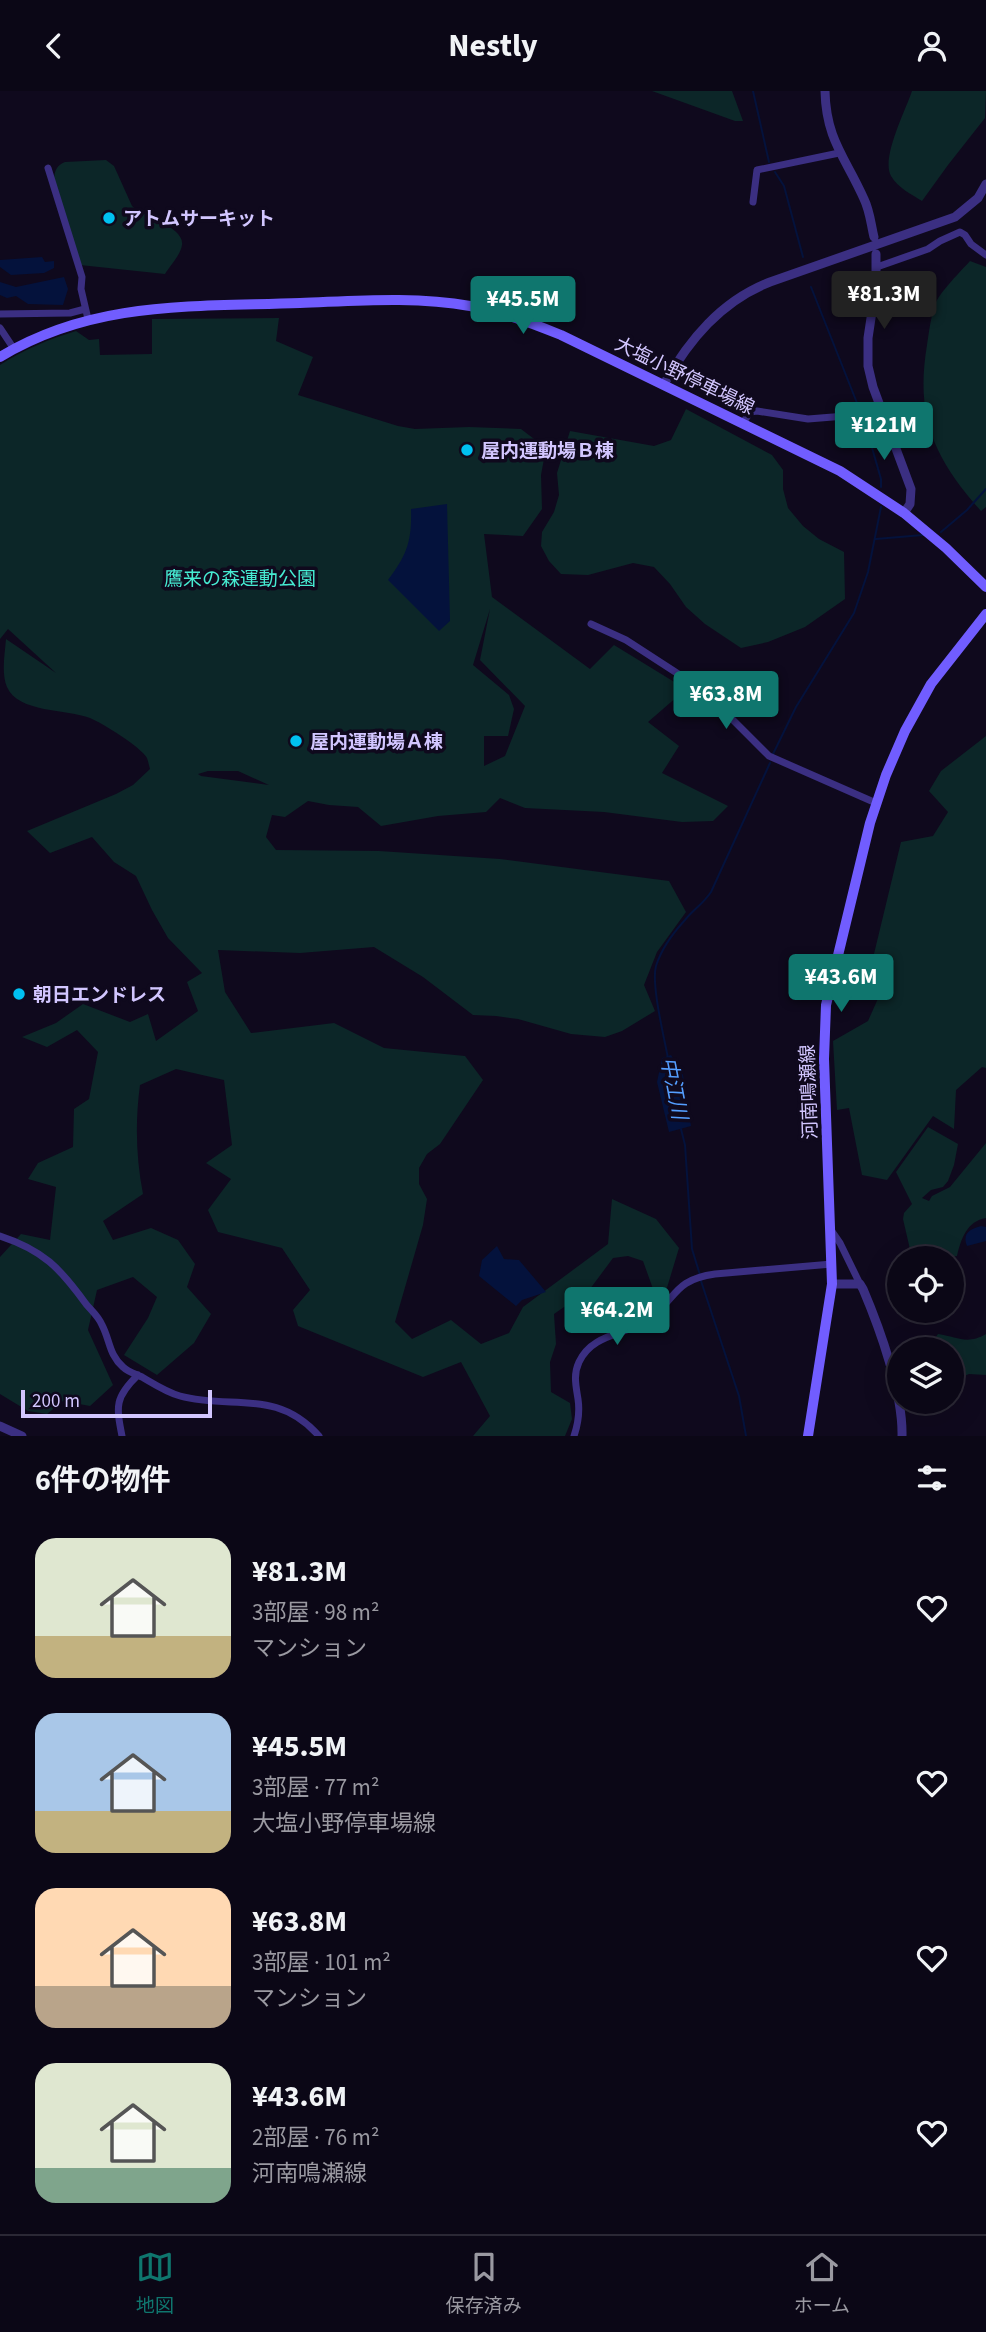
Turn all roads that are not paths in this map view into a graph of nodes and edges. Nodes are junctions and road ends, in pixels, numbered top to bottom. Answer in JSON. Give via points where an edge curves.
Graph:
{"nodes":[{"id":1,"x":825,"y":91,"type":"edge"},
{"id":2,"x":839,"y":153,"type":"junction"},
{"id":3,"x":48,"y":168,"type":"dead end"},
{"id":4,"x":986,"y":184,"type":"edge"},
{"id":5,"x":753,"y":202,"type":"dead end"},
{"id":6,"x":874,"y":237,"type":"dead end"},
{"id":7,"x":876,"y":254,"type":"dead end"},
{"id":8,"x":986,"y":255,"type":"edge"},
{"id":9,"x":877,"y":267,"type":"junction"},
{"id":10,"x":0,"y":314,"type":"edge"},
{"id":11,"x":87,"y":314,"type":"junction"},
{"id":12,"x":0,"y":328,"type":"edge"},
{"id":13,"x":14,"y":349,"type":"junction"},
{"id":14,"x":0,"y":357,"type":"edge"},
{"id":15,"x":664,"y":384,"type":"junction"},
{"id":16,"x":883,"y":413,"type":"junction"},
{"id":17,"x":743,"y":423,"type":"junction"},
{"id":18,"x":904,"y":513,"type":"junction"},
{"id":19,"x":986,"y":587,"type":"edge"},
{"id":20,"x":986,"y":614,"type":"edge"},
{"id":21,"x":591,"y":624,"type":"dead end"},
{"id":22,"x":876,"y":803,"type":"junction"},
{"id":23,"x":831,"y":1229,"type":"junction"},
{"id":24,"x":0,"y":1236,"type":"edge"},
{"id":25,"x":832,"y":1264,"type":"junction"},
{"id":26,"x":832,"y":1284,"type":"junction"},
{"id":27,"x":860,"y":1284,"type":"junction"},
{"id":28,"x":138,"y":1375,"type":"junction"},
{"id":29,"x":0,"y":1426,"type":"edge"},
{"id":30,"x":16,"y":1435,"type":"edge"},
{"id":31,"x":122,"y":1436,"type":"edge"},
{"id":32,"x":319,"y":1436,"type":"edge"},
{"id":33,"x":574,"y":1436,"type":"edge"},
{"id":34,"x":808,"y":1436,"type":"edge"},
{"id":35,"x":902,"y":1436,"type":"edge"}],
"edges":[{"from":1,"to":2,"type":"street","via":[[828,122]]},
{"from":2,"to":5,"type":"street","via":[[757,170]]},
{"from":2,"to":6,"type":"street","via":[[865,200]]},
{"from":3,"to":11,"type":"street","via":[[82,277]]},
{"from":4,"to":15,"type":"street","via":[[978,198],[955,217],[752,289],[707,323]]},
{"from":7,"to":9,"type":"street"},
{"from":8,"to":9,"type":"street","via":[[960,232]]},
{"from":9,"to":16,"type":"street","via":[[867,353]]},
{"from":10,"to":11,"type":"street"},
{"from":11,"to":13,"type":"main road","name":"大塩小野停車場線"},
{"from":11,"to":15,"type":"main road","name":"大塩小野停車場線","via":[[387,300],[441,302],[534,324]]},
{"from":12,"to":13,"type":"street"},
{"from":13,"to":14,"type":"main road","name":"大塩小野停車場線"},
{"from":15,"to":17,"type":"main road","name":"大塩小野停車場線"},
{"from":16,"to":17,"type":"street","via":[[808,419],[757,411],[750,412]]},
{"from":16,"to":18,"type":"street","via":[[911,489]]},
{"from":17,"to":18,"type":"main road","name":"大塩小野停車場線","via":[[840,471]]},
{"from":18,"to":19,"type":"main road","name":"大塩小野停車場線"},
{"from":20,"to":22,"type":"main road","name":"河南鳴瀬線","via":[[918,705]]},
{"from":21,"to":22,"type":"street","via":[[626,640],[682,677],[769,756]]},
{"from":22,"to":23,"type":"main road","name":"河南鳴瀬線","via":[[824,1020]]},
{"from":23,"to":25,"type":"main road","name":"河南鳴瀬線"},
{"from":23,"to":27,"type":"street"},
{"from":24,"to":28,"type":"street","via":[[39,1253],[66,1275],[102,1325],[109,1350],[123,1368]]},
{"from":25,"to":26,"type":"main road","name":"河南鳴瀬線"},
{"from":25,"to":33,"type":"street","via":[[700,1276],[680,1287],[648,1320],[601,1340],[584,1354],[576,1373],[579,1413]]},
{"from":26,"to":27,"type":"street"},
{"from":26,"to":34,"type":"main road","name":"河南鳴瀬線"},
{"from":27,"to":35,"type":"street","via":[[881,1335],[900,1409]]},
{"from":28,"to":31,"type":"street","via":[[123,1390],[118,1414]]},
{"from":28,"to":32,"type":"street","via":[[178,1396],[261,1402],[285,1411]]},
{"from":29,"to":30,"type":"street"}]}
